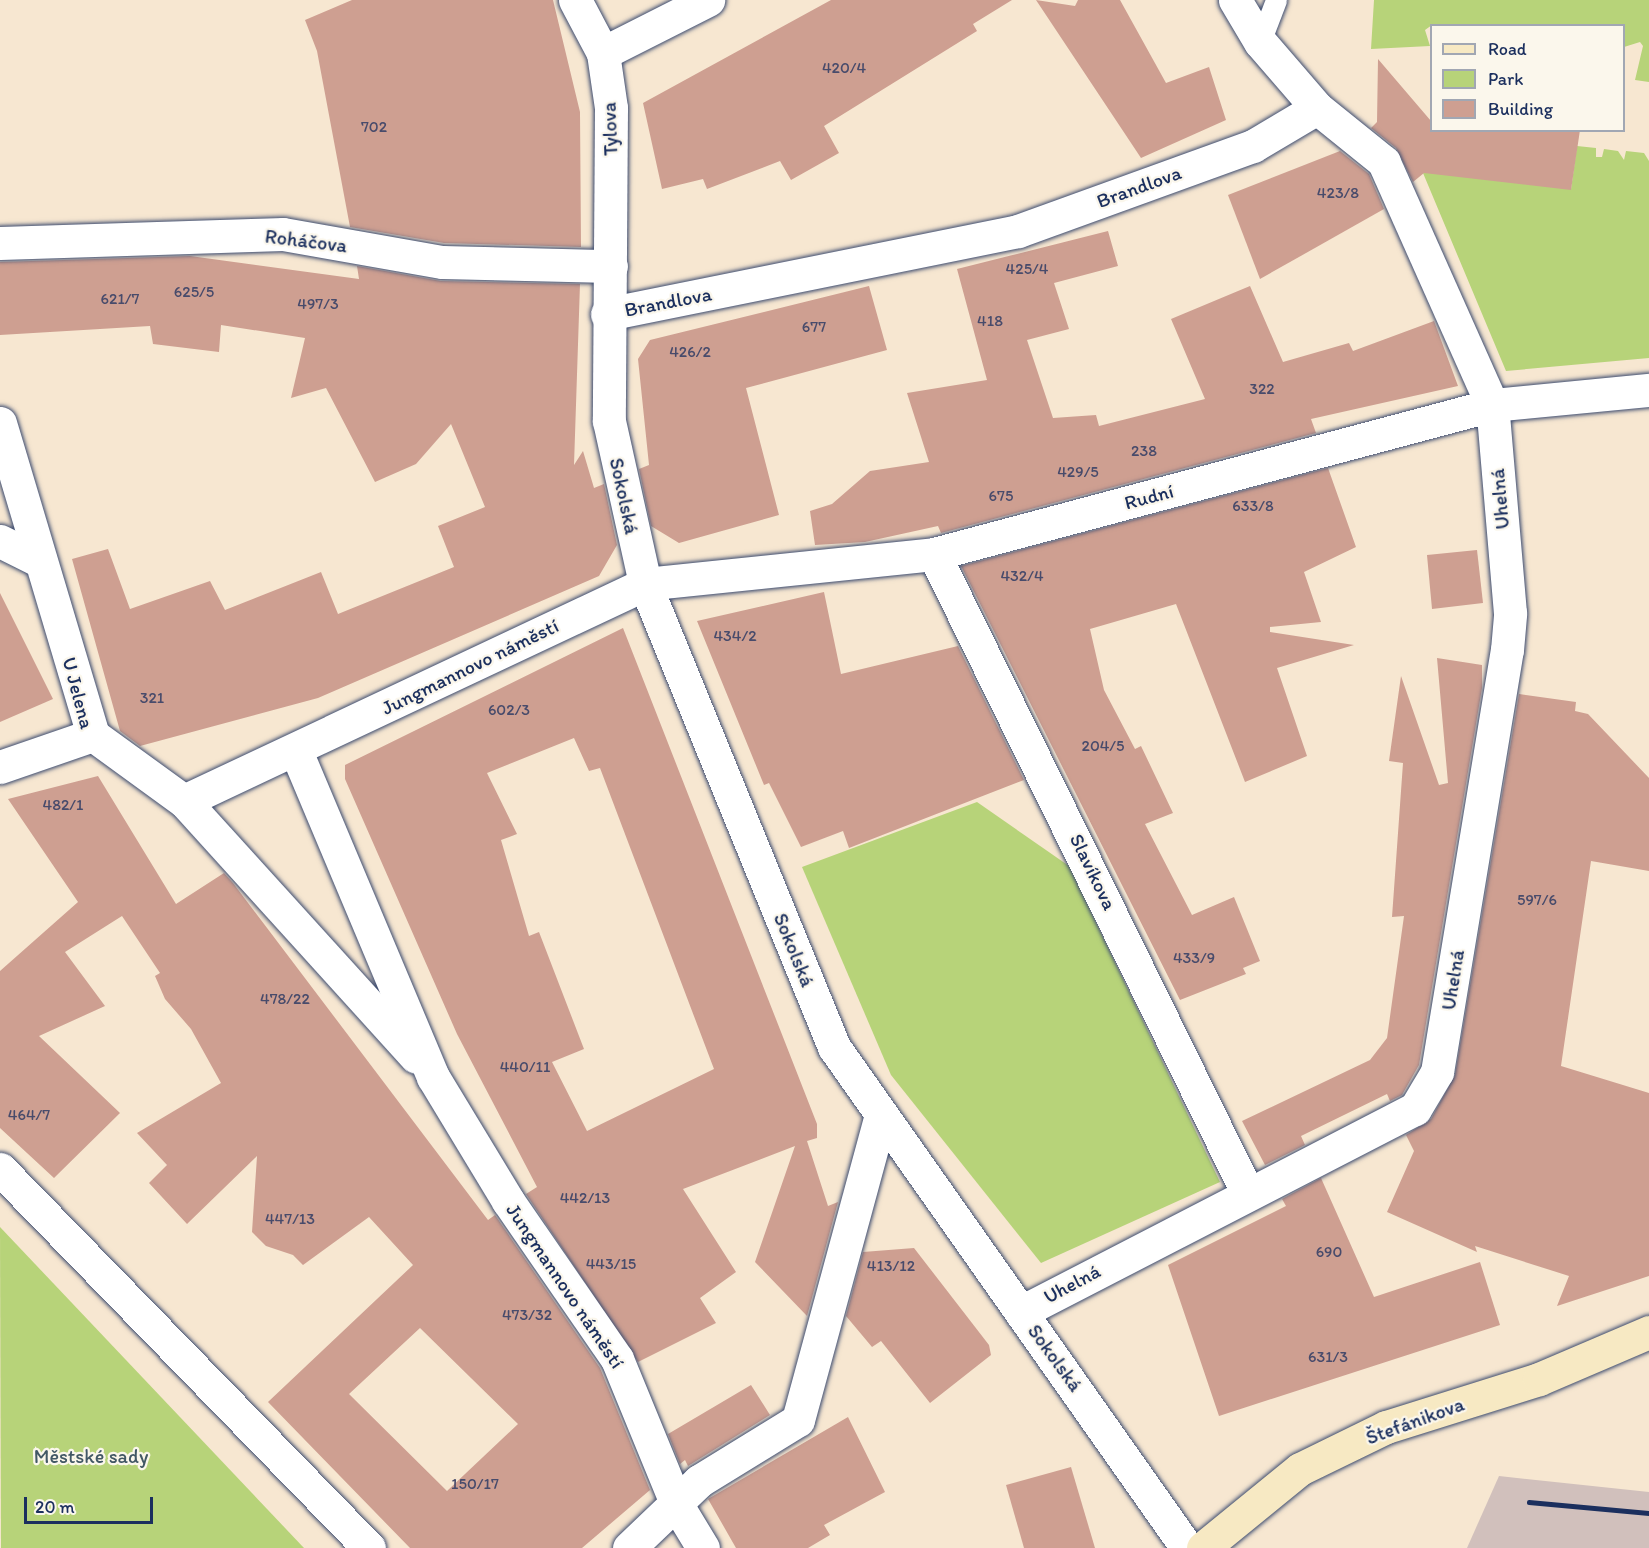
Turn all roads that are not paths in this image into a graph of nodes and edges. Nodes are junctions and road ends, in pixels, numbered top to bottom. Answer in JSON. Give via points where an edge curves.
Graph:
{"nodes":[{"id":1,"x":575,"y":0,"type":"edge"},
{"id":2,"x":708,"y":0,"type":"edge"},
{"id":3,"x":1234,"y":0,"type":"edge"},
{"id":4,"x":1276,"y":0,"type":"edge"},
{"id":5,"x":1260,"y":42,"type":"junction"},
{"id":6,"x":603,"y":53,"type":"junction"},
{"id":7,"x":1317,"y":108,"type":"junction"},
{"id":8,"x":0,"y":243,"type":"edge"},
{"id":9,"x":611,"y":266,"type":"junction"},
{"id":10,"x":607,"y":314,"type":"junction"},
{"id":11,"x":1649,"y":390,"type":"edge"},
{"id":12,"x":1492,"y":405,"type":"junction"},
{"id":13,"x":0,"y":423,"type":"edge"},
{"id":14,"x":0,"y":541,"type":"edge"},
{"id":15,"x":934,"y":554,"type":"junction"},
{"id":16,"x":38,"y":560,"type":"junction"},
{"id":17,"x":645,"y":584,"type":"junction"},
{"id":18,"x":93,"y":735,"type":"junction"},
{"id":19,"x":296,"y":751,"type":"junction"},
{"id":20,"x":0,"y":767,"type":"edge"},
{"id":21,"x":184,"y":801,"type":"junction"},
{"id":22,"x":434,"y":1077,"type":"junction"},
{"id":23,"x":880,"y":1119,"type":"junction"},
{"id":24,"x":0,"y":1168,"type":"edge"},
{"id":25,"x":1247,"y":1192,"type":"junction"},
{"id":26,"x":1021,"y":1312,"type":"junction"},
{"id":27,"x":1649,"y":1332,"type":"edge"},
{"id":28,"x":677,"y":1505,"type":"junction"},
{"id":29,"x":369,"y":1548,"type":"edge"},
{"id":30,"x":628,"y":1548,"type":"edge"},
{"id":31,"x":703,"y":1548,"type":"edge"},
{"id":32,"x":1187,"y":1548,"type":"edge"},
{"id":33,"x":1203,"y":1548,"type":"edge"}],
"edges":[{"from":1,"to":6,"type":"street","name":"Tylova"},
{"from":2,"to":6,"type":"street"},
{"from":3,"to":5,"type":"street"},
{"from":4,"to":5,"type":"lane"},
{"from":5,"to":7,"type":"street"},
{"from":6,"to":9,"type":"street","name":"Tylova","via":[[611,108]]},
{"from":7,"to":10,"type":"street","name":"Brandlova","via":[[1252,146],[1018,231]]},
{"from":7,"to":12,"type":"street","via":[[1384,162]]},
{"from":8,"to":9,"type":"street","name":"Roháčova","via":[[283,234],[442,262]]},
{"from":9,"to":10,"type":"street","name":"Sokolská"},
{"from":10,"to":17,"type":"street","name":"Sokolská","via":[[609,422]]},
{"from":11,"to":12,"type":"street","name":"Rudní"},
{"from":12,"to":15,"type":"street","name":"Rudní"},
{"from":12,"to":25,"type":"street","name":"Uhelná","via":[[1510,613],[1437,1072],[1415,1109],[1381,1131]]},
{"from":13,"to":16,"type":"street","name":"U Jelena"},
{"from":14,"to":16,"type":"street"},
{"from":15,"to":17,"type":"street","name":"Rudní"},
{"from":15,"to":25,"type":"street","name":"Slavíkova"},
{"from":16,"to":18,"type":"street","name":"U Jelena"},
{"from":17,"to":19,"type":"street","name":"Jungmannovo náměstí"},
{"from":17,"to":23,"type":"street","name":"Sokolská","via":[[834,1047]]},
{"from":18,"to":20,"type":"street","name":"U Jelena"},
{"from":18,"to":21,"type":"street","name":"Jungmannovo náměstí"},
{"from":19,"to":21,"type":"street","name":"Jungmannovo náměstí"},
{"from":19,"to":22,"type":"street","name":"Jungmannovo náměstí"},
{"from":21,"to":22,"type":"street","name":"Jungmannovo náměstí"},
{"from":22,"to":28,"type":"street","name":"Jungmannovo náměstí","via":[[508,1201],[617,1359]]},
{"from":23,"to":26,"type":"street","name":"Sokolská"},
{"from":23,"to":28,"type":"street","via":[[798,1420],[699,1481]]},
{"from":24,"to":29,"type":"street"},
{"from":25,"to":26,"type":"street","name":"Uhelná"},
{"from":26,"to":32,"type":"street","name":"Sokolská"},
{"from":27,"to":33,"type":"street","name":"Štefánikova","via":[[1539,1379],[1386,1427],[1299,1469]]},
{"from":28,"to":30,"type":"street"},
{"from":28,"to":31,"type":"street","name":"Jungmannovo náměstí"}]}
